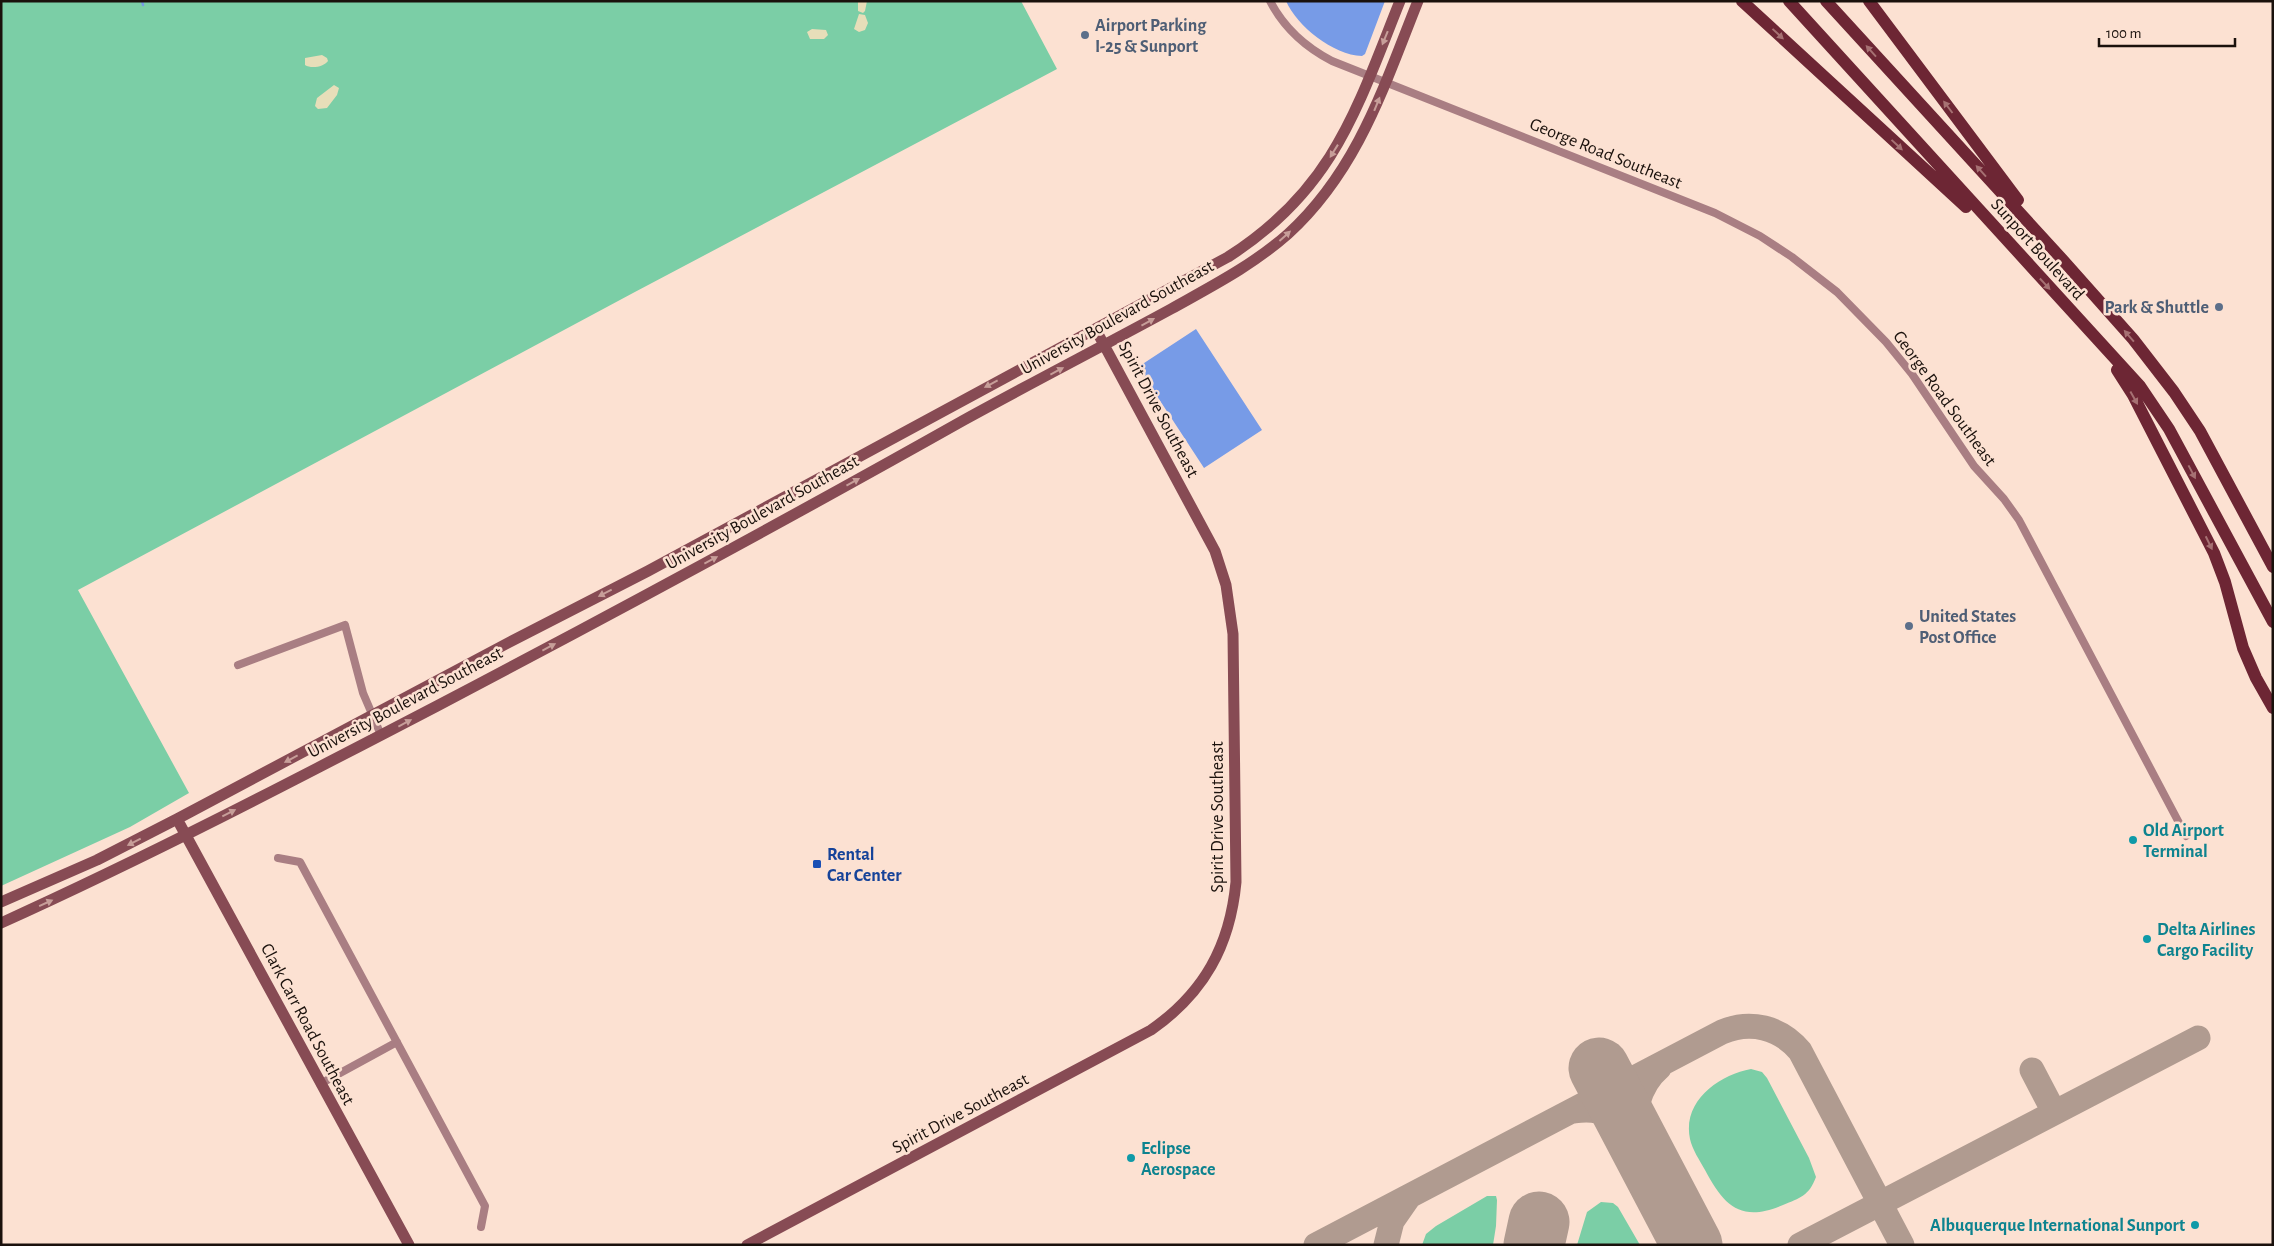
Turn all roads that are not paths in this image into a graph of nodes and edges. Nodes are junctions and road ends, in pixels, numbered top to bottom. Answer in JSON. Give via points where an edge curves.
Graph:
{"nodes":[{"id":1,"x":1270,"y":1,"type":"edge"},
{"id":2,"x":1400,"y":1,"type":"edge"},
{"id":3,"x":1418,"y":1,"type":"edge"},
{"id":4,"x":1742,"y":1,"type":"edge"},
{"id":5,"x":1789,"y":1,"type":"edge"},
{"id":6,"x":1826,"y":1,"type":"edge"},
{"id":7,"x":1869,"y":1,"type":"edge"},
{"id":8,"x":1370,"y":76,"type":"junction"},
{"id":9,"x":1386,"y":82,"type":"junction"},
{"id":10,"x":2012,"y":248,"type":"junction"},
{"id":11,"x":2061,"y":258,"type":"junction"},
{"id":12,"x":1096,"y":330,"type":"junction"},
{"id":13,"x":2099,"y":342,"type":"junction"},
{"id":14,"x":1105,"y":345,"type":"junction"},
{"id":15,"x":2273,"y":567,"type":"edge"},
{"id":16,"x":2273,"y":622,"type":"edge"},
{"id":17,"x":238,"y":665,"type":"dead end"},
{"id":18,"x":2273,"y":708,"type":"edge"},
{"id":19,"x":372,"y":716,"type":"junction"},
{"id":20,"x":381,"y":735,"type":"junction"},
{"id":21,"x":177,"y":819,"type":"junction"},
{"id":22,"x":186,"y":836,"type":"junction"},
{"id":23,"x":2186,"y":836,"type":"dead end"},
{"id":24,"x":278,"y":858,"type":"dead end"},
{"id":25,"x":1,"y":902,"type":"edge"},
{"id":26,"x":1,"y":923,"type":"edge"},
{"id":27,"x":397,"y":1042,"type":"junction"},
{"id":28,"x":320,"y":1084,"type":"junction"},
{"id":29,"x":480,"y":1227,"type":"dead end"},
{"id":30,"x":409,"y":1245,"type":"edge"},
{"id":31,"x":747,"y":1245,"type":"edge"}],
"edges":[{"from":1,"to":8,"type":"street","name":"George Road Southeast","via":[[1289,29],[1309,47]]},
{"from":2,"to":8,"type":"main road","name":"University Boulevard Southeast","one_way":true},
{"from":3,"to":9,"type":"main road","name":"University Boulevard Southeast"},
{"from":4,"to":10,"type":"main road","one_way":true},
{"from":5,"to":10,"type":"main road","name":"Sunport Boulevard"},
{"from":11,"to":6,"type":"main road","name":"Sunport Boulevard","one_way":true},
{"from":11,"to":7,"type":"main road","one_way":true},
{"from":8,"to":9,"type":"street","name":"George Road Southeast"},
{"from":8,"to":12,"type":"main road","name":"University Boulevard Southeast","one_way":true,"via":[[1351,122],[1330,159],[1301,196],[1274,223],[1228,257]]},
{"from":14,"to":9,"type":"main road","name":"University Boulevard Southeast","one_way":true,"via":[[1237,272],[1286,236],[1314,208],[1340,174],[1363,136]]},
{"from":9,"to":23,"type":"street","name":"George Road Southeast","via":[[1722,216],[1792,257],[1848,303],[1898,356],[1974,466],[2019,520]]},
{"from":10,"to":13,"type":"main road","name":"Sunport Boulevard","one_way":true},
{"from":15,"to":11,"type":"main road","name":"Sunport Boulevard","one_way":true,"via":[[2200,431],[2174,392]]},
{"from":12,"to":14,"type":"main road","name":"Spirit Drive Southeast"},
{"from":12,"to":19,"type":"main road","name":"University Boulevard Southeast","one_way":true},
{"from":13,"to":16,"type":"main road","name":"Sunport Boulevard","one_way":true,"via":[[2140,386],[2169,429]]},
{"from":13,"to":18,"type":"main road","one_way":true,"via":[[2133,396],[2207,537],[2225,582],[2243,648]]},
{"from":20,"to":14,"type":"main road","name":"University Boulevard Southeast","one_way":true,"via":[[658,589]]},
{"from":14,"to":31,"type":"main road","name":"Spirit Drive Southeast","via":[[1215,551],[1226,585],[1232,634],[1236,882],[1225,938],[1210,971],[1189,998],[1151,1030]]},
{"from":17,"to":19,"type":"street","via":[[345,625]]},
{"from":19,"to":20,"type":"street"},
{"from":19,"to":21,"type":"main road","name":"University Boulevard Southeast","one_way":true},
{"from":22,"to":20,"type":"main road","name":"University Boulevard Southeast","one_way":true},
{"from":21,"to":22,"type":"main road","name":"Clark Carr Road Southeast"},
{"from":21,"to":25,"type":"main road","name":"University Boulevard Southeast","one_way":true,"via":[[97,860]]},
{"from":26,"to":22,"type":"main road","name":"University Boulevard Southeast","one_way":true},
{"from":22,"to":28,"type":"main road","name":"Clark Carr Road Southeast"},
{"from":24,"to":27,"type":"street","via":[[300,862]]},
{"from":27,"to":28,"type":"street"},
{"from":27,"to":29,"type":"street","via":[[485,1206]]},
{"from":28,"to":30,"type":"main road","name":"Clark Carr Road Southeast"}]}
